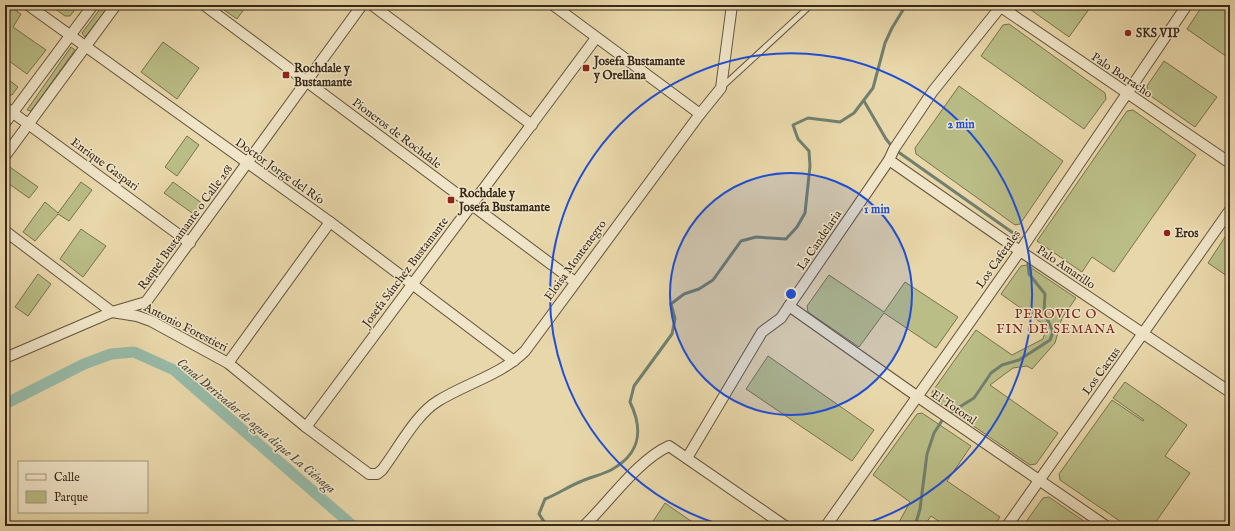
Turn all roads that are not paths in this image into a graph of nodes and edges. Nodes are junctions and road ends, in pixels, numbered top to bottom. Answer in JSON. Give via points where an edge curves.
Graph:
{"nodes":[{"id":1,"x":28,"y":5,"type":"edge"},
{"id":2,"x":93,"y":5,"type":"edge"},
{"id":3,"x":116,"y":5,"type":"edge"},
{"id":4,"x":204,"y":5,"type":"edge"},
{"id":5,"x":362,"y":5,"type":"edge"},
{"id":6,"x":372,"y":5,"type":"edge"},
{"id":7,"x":553,"y":5,"type":"edge"},
{"id":8,"x":732,"y":5,"type":"edge"},
{"id":9,"x":810,"y":5,"type":"edge"},
{"id":10,"x":1187,"y":5,"type":"edge"},
{"id":11,"x":1001,"y":6,"type":"edge"},
{"id":12,"x":70,"y":36,"type":"junction"},
{"id":13,"x":596,"y":38,"type":"junction"},
{"id":14,"x":85,"y":46,"type":"junction"},
{"id":15,"x":306,"y":80,"type":"junction"},
{"id":16,"x":721,"y":88,"type":"junction"},
{"id":17,"x":1126,"y":93,"type":"junction"},
{"id":18,"x":9,"y":110,"type":"edge"},
{"id":19,"x":700,"y":114,"type":"junction"},
{"id":20,"x":5,"y":123,"type":"edge"},
{"id":21,"x":28,"y":124,"type":"junction"},
{"id":22,"x":532,"y":125,"type":"junction"},
{"id":23,"x":5,"y":156,"type":"edge"},
{"id":24,"x":889,"y":160,"type":"junction"},
{"id":25,"x":1230,"y":163,"type":"edge"},
{"id":26,"x":247,"y":164,"type":"junction"},
{"id":27,"x":472,"y":206,"type":"junction"},
{"id":28,"x":1230,"y":210,"type":"edge"},
{"id":29,"x":330,"y":222,"type":"junction"},
{"id":30,"x":5,"y":232,"type":"edge"},
{"id":31,"x":190,"y":242,"type":"junction"},
{"id":32,"x":1020,"y":251,"type":"junction"},
{"id":33,"x":574,"y":282,"type":"junction"},
{"id":34,"x":412,"y":283,"type":"junction"},
{"id":35,"x":146,"y":302,"type":"junction"},
{"id":36,"x":789,"y":306,"type":"junction"},
{"id":37,"x":112,"y":312,"type":"junction"},
{"id":38,"x":151,"y":321,"type":"junction"},
{"id":39,"x":1143,"y":334,"type":"junction"},
{"id":40,"x":5,"y":358,"type":"edge"},
{"id":41,"x":514,"y":361,"type":"junction"},
{"id":42,"x":228,"y":363,"type":"junction"},
{"id":43,"x":1230,"y":392,"type":"edge"},
{"id":44,"x":918,"y":398,"type":"junction"},
{"id":45,"x":306,"y":427,"type":"junction"},
{"id":46,"x":687,"y":458,"type":"junction"},
{"id":47,"x":369,"y":474,"type":"joint"},
{"id":48,"x":1039,"y":480,"type":"junction"},
{"id":49,"x":584,"y":526,"type":"edge"},
{"id":50,"x":785,"y":526,"type":"edge"},
{"id":51,"x":826,"y":526,"type":"edge"},
{"id":52,"x":1007,"y":526,"type":"edge"},
{"id":53,"x":1106,"y":526,"type":"edge"}],
"edges":[{"from":1,"to":12,"type":"street","name":"Doctor Jorge del Río"},
{"from":2,"to":12,"type":"street"},
{"from":3,"to":14,"type":"street"},
{"from":4,"to":15,"type":"street","name":"Pioneros de Rochdale"},
{"from":5,"to":15,"type":"street","name":"Raquel Bustamante o Calle 268"},
{"from":6,"to":22,"type":"street"},
{"from":7,"to":13,"type":"street"},
{"from":8,"to":16,"type":"street"},
{"from":9,"to":16,"type":"lane"},
{"from":10,"to":17,"type":"street","name":"Los Cafetales"},
{"from":11,"to":17,"type":"street","name":"Palo Borracho"},
{"from":11,"to":24,"type":"street","name":"La Candelaria","via":[[933,91]]},
{"from":12,"to":14,"type":"street","name":"Doctor Jorge del Río"},
{"from":12,"to":18,"type":"street"},
{"from":13,"to":19,"type":"street"},
{"from":13,"to":22,"type":"street","name":"Josefa Sánchez Bustamante"},
{"from":14,"to":21,"type":"street"},
{"from":14,"to":26,"type":"street","name":"Doctor Jorge del Río"},
{"from":15,"to":26,"type":"street","name":"Raquel Bustamante o Calle 268"},
{"from":15,"to":27,"type":"street","name":"Pioneros de Rochdale"},
{"from":16,"to":19,"type":"street","name":"Eloisa Montenegro"},
{"from":17,"to":25,"type":"street","name":"Palo Borracho"},
{"from":17,"to":32,"type":"street","name":"Los Cafetales"},
{"from":18,"to":20,"type":"street"},
{"from":18,"to":21,"type":"street","name":"Enrique Gaspari"},
{"from":19,"to":33,"type":"street","name":"Eloisa Montenegro"},
{"from":21,"to":23,"type":"street"},
{"from":21,"to":31,"type":"street","name":"Enrique Gaspari"},
{"from":22,"to":27,"type":"street","name":"Josefa Sánchez Bustamante"},
{"from":24,"to":32,"type":"street","name":"Palo Amarillo"},
{"from":24,"to":36,"type":"street","name":"La Candelaria"},
{"from":26,"to":29,"type":"street","name":"Doctor Jorge del Río"},
{"from":26,"to":31,"type":"street","name":"Raquel Bustamante o Calle 268"},
{"from":27,"to":33,"type":"street","name":"Pioneros de Rochdale"},
{"from":27,"to":34,"type":"street","name":"Josefa Sánchez Bustamante"},
{"from":28,"to":39,"type":"street","name":"Los Cactus"},
{"from":29,"to":34,"type":"street","name":"Doctor Jorge del Río"},
{"from":29,"to":42,"type":"street"},
{"from":30,"to":37,"type":"street","name":"Antonio Forestieri"},
{"from":31,"to":35,"type":"street","name":"Raquel Bustamante o Calle 268"},
{"from":32,"to":39,"type":"street","name":"Palo Amarillo"},
{"from":32,"to":44,"type":"street","name":"Los Cafetales"},
{"from":33,"to":41,"type":"street","name":"Eloisa Montenegro","via":[[525,350]]},
{"from":34,"to":41,"type":"street","name":"Doctor Jorge del Río"},
{"from":34,"to":45,"type":"street","name":"Josefa Sánchez Bustamante"},
{"from":35,"to":37,"type":"street","name":"Raquel Bustamante o Calle 268"},
{"from":35,"to":38,"type":"street"},
{"from":36,"to":44,"type":"street","name":"El Totoral"},
{"from":36,"to":46,"type":"street","name":"La Candelaria","via":[[781,318],[762,332]]},
{"from":37,"to":38,"type":"street","name":"Antonio Forestieri"},
{"from":37,"to":40,"type":"street","name":"Raquel Bustamante o Calle 268"},
{"from":38,"to":42,"type":"street","name":"Antonio Forestieri"},
{"from":39,"to":43,"type":"street","name":"Palo Amarillo"},
{"from":39,"to":48,"type":"street","name":"Los Cactus"},
{"from":41,"to":47,"type":"street","name":"Eloisa Montenegro","via":[[437,401],[424,413],[382,470],[377,474]]},
{"from":42,"to":45,"type":"street","name":"Antonio Forestieri"},
{"from":44,"to":48,"type":"street","name":"El Totoral"},
{"from":44,"to":51,"type":"street","name":"Los Cafetales"},
{"from":45,"to":47,"type":"street","name":"Antonio Forestieri"},
{"from":46,"to":49,"type":"street","via":[[669,446],[661,450],[641,466]]},
{"from":46,"to":50,"type":"street"},
{"from":48,"to":52,"type":"street","name":"Los Cactus"},
{"from":48,"to":53,"type":"street","name":"El Totoral"}]}
